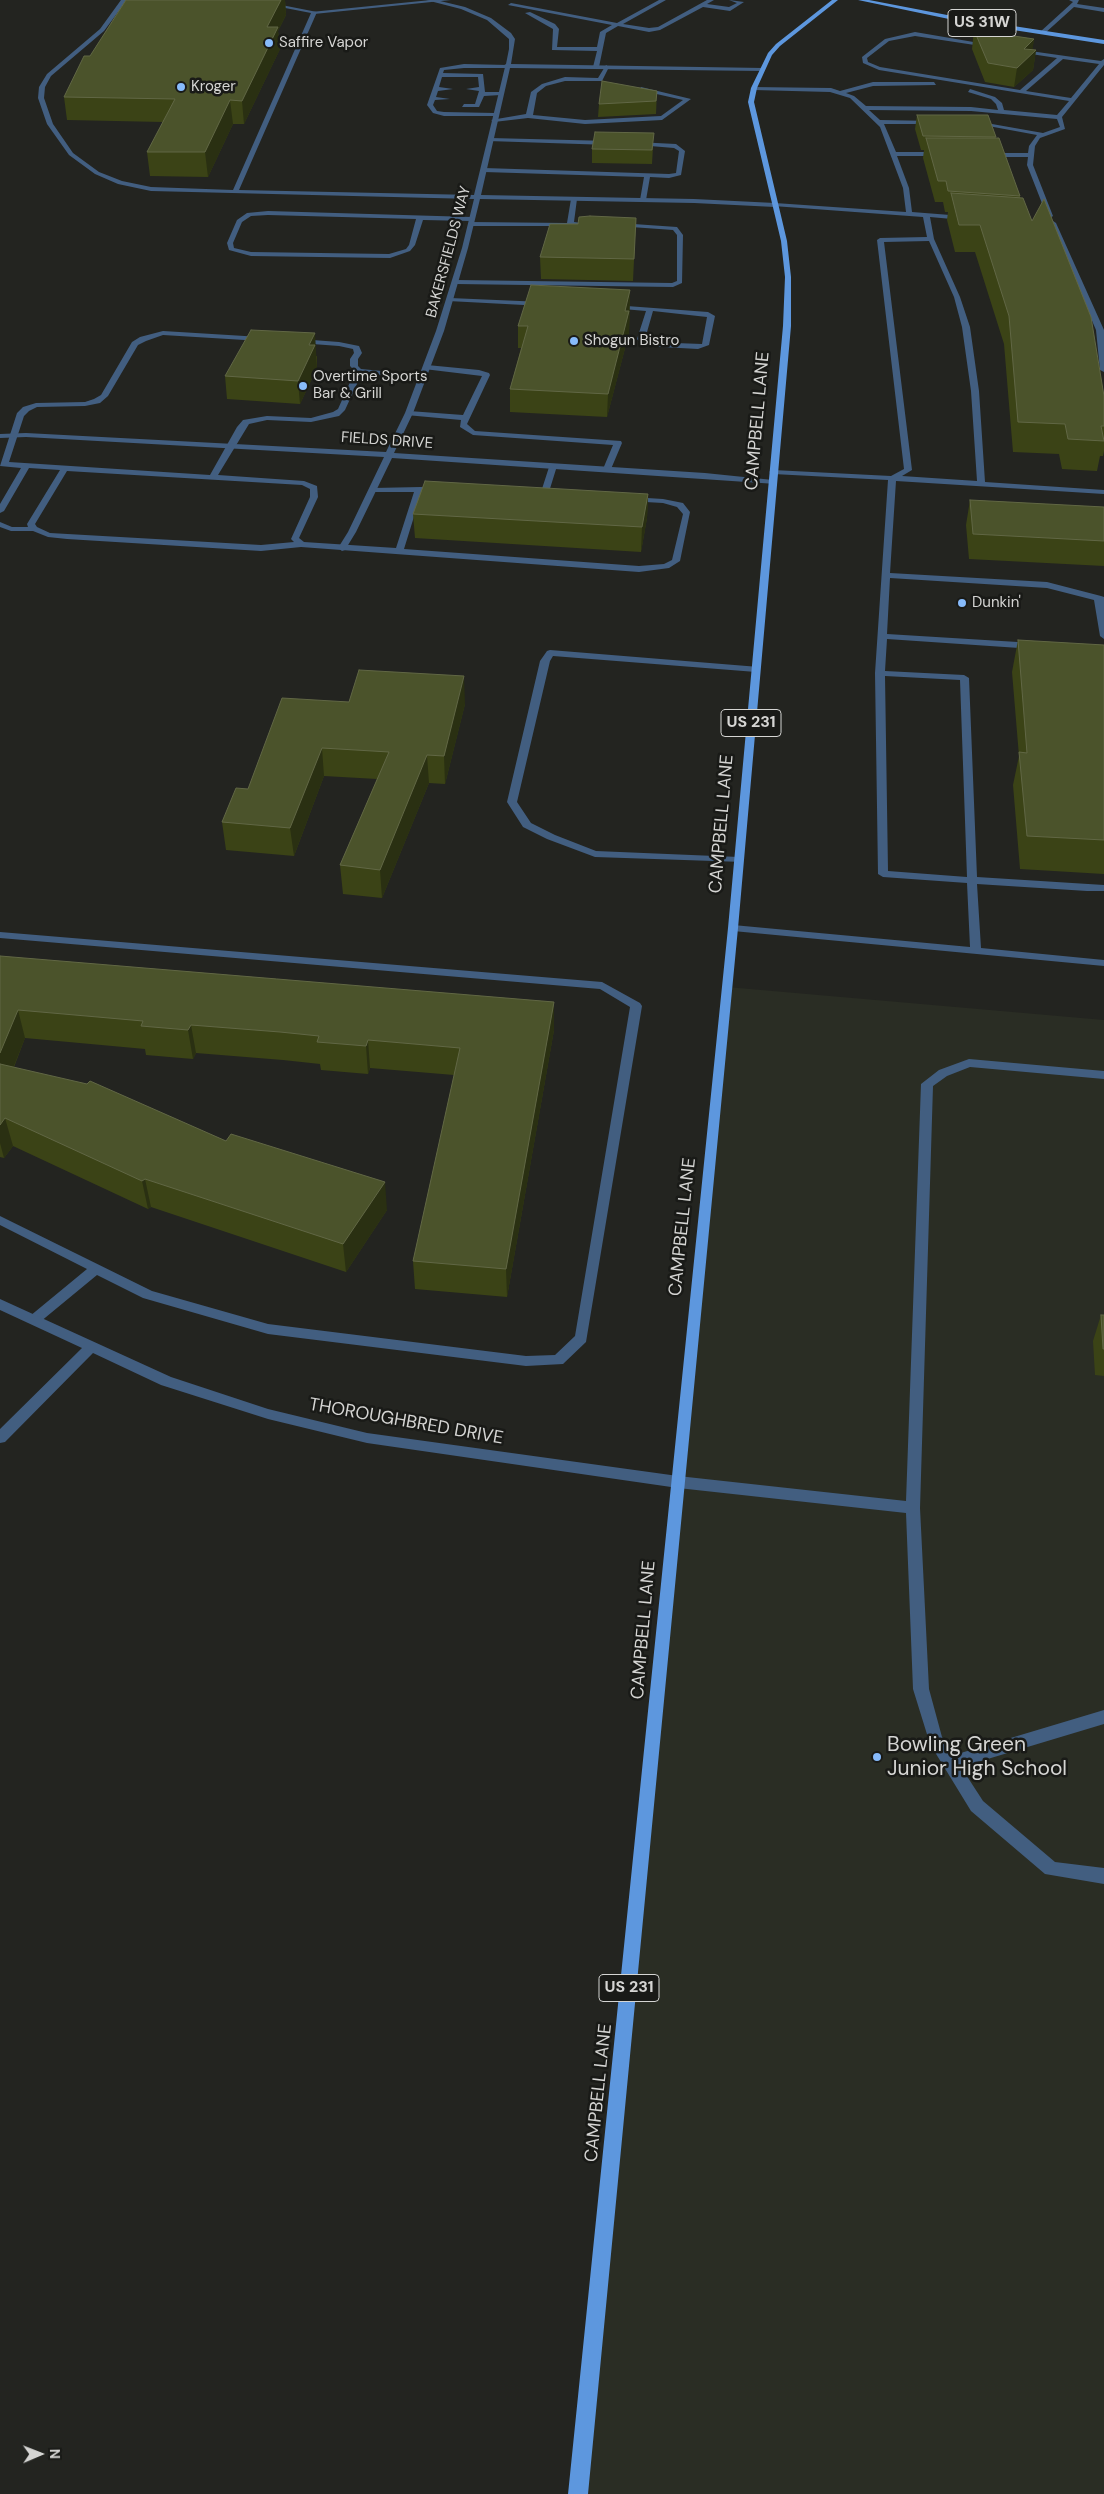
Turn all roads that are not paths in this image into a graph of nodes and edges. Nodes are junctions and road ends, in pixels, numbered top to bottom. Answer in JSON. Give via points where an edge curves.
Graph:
{"nodes":[{"id":1,"x":124,"y":0,"type":"edge"},
{"id":2,"x":248,"y":0,"type":"edge"},
{"id":3,"x":390,"y":0,"type":"edge"},
{"id":4,"x":429,"y":0,"type":"edge"},
{"id":5,"x":663,"y":0,"type":"edge"},
{"id":6,"x":712,"y":0,"type":"edge"},
{"id":7,"x":732,"y":0,"type":"edge"},
{"id":8,"x":835,"y":0,"type":"edge"},
{"id":9,"x":861,"y":0,"type":"edge"},
{"id":10,"x":1078,"y":0,"type":"edge"},
{"id":11,"x":445,"y":1,"type":"edge"},
{"id":12,"x":511,"y":2,"type":"edge"},
{"id":13,"x":1072,"y":2,"type":"edge"},
{"id":14,"x":703,"y":5,"type":"junction"},
{"id":15,"x":379,"y":7,"type":"junction"},
{"id":16,"x":1104,"y":10,"type":"edge"},
{"id":17,"x":314,"y":12,"type":"junction"},
{"id":18,"x":618,"y":24,"type":"junction"},
{"id":19,"x":1042,"y":33,"type":"junction"},
{"id":20,"x":1104,"y":42,"type":"edge"},
{"id":21,"x":995,"y":46,"type":"edge"},
{"id":22,"x":600,"y":49,"type":"junction"},
{"id":23,"x":1015,"y":49,"type":"edge"},
{"id":24,"x":1061,"y":57,"type":"junction"},
{"id":25,"x":1103,"y":62,"type":"edge"},
{"id":26,"x":506,"y":66,"type":"junction"},
{"id":27,"x":596,"y":67,"type":"junction"},
{"id":28,"x":606,"y":67,"type":"junction"},
{"id":29,"x":879,"y":68,"type":"junction"},
{"id":30,"x":762,"y":69,"type":"junction"},
{"id":31,"x":439,"y":74,"type":"junction"},
{"id":32,"x":600,"y":80,"type":"junction"},
{"id":33,"x":609,"y":82,"type":"edge"},
{"id":34,"x":436,"y":85,"type":"junction"},
{"id":35,"x":451,"y":85,"type":"dead end"},
{"id":36,"x":870,"y":85,"type":"junction"},
{"id":37,"x":469,"y":86,"type":"dead end"},
{"id":38,"x":637,"y":88,"type":"edge"},
{"id":39,"x":754,"y":88,"type":"junction"},
{"id":40,"x":482,"y":91,"type":"junction"},
{"id":41,"x":1021,"y":92,"type":"junction"},
{"id":42,"x":840,"y":93,"type":"junction"},
{"id":43,"x":500,"y":94,"type":"junction"},
{"id":44,"x":664,"y":94,"type":"junction"},
{"id":45,"x":432,"y":98,"type":"junction"},
{"id":46,"x":657,"y":98,"type":"edge"},
{"id":47,"x":1072,"y":100,"type":"junction"},
{"id":48,"x":465,"y":102,"type":"dead end"},
{"id":49,"x":430,"y":105,"type":"junction"},
{"id":50,"x":864,"y":108,"type":"junction"},
{"id":51,"x":1001,"y":111,"type":"junction"},
{"id":52,"x":633,"y":114,"type":"edge"},
{"id":53,"x":528,"y":116,"type":"junction"},
{"id":54,"x":1059,"y":117,"type":"junction"},
{"id":55,"x":495,"y":118,"type":"junction"},
{"id":56,"x":626,"y":120,"type":"junction"},
{"id":57,"x":879,"y":122,"type":"junction"},
{"id":58,"x":936,"y":122,"type":"edge"},
{"id":59,"x":965,"y":122,"type":"edge"},
{"id":60,"x":1044,"y":135,"type":"junction"},
{"id":61,"x":490,"y":140,"type":"junction"},
{"id":62,"x":614,"y":143,"type":"edge"},
{"id":63,"x":632,"y":143,"type":"edge"},
{"id":64,"x":894,"y":154,"type":"junction"},
{"id":65,"x":952,"y":154,"type":"edge"},
{"id":66,"x":982,"y":154,"type":"edge"},
{"id":67,"x":1031,"y":155,"type":"junction"},
{"id":68,"x":484,"y":170,"type":"junction"},
{"id":69,"x":646,"y":176,"type":"junction"},
{"id":70,"x":235,"y":192,"type":"junction"},
{"id":71,"x":476,"y":196,"type":"junction"},
{"id":72,"x":574,"y":199,"type":"junction"},
{"id":73,"x":643,"y":200,"type":"junction"},
{"id":74,"x":775,"y":205,"type":"junction"},
{"id":75,"x":909,"y":214,"type":"junction"},
{"id":76,"x":926,"y":215,"type":"junction"},
{"id":77,"x":420,"y":218,"type":"junction"},
{"id":78,"x":975,"y":218,"type":"edge"},
{"id":79,"x":471,"y":222,"type":"junction"},
{"id":80,"x":1034,"y":222,"type":"edge"},
{"id":81,"x":1053,"y":223,"type":"junction"},
{"id":82,"x":570,"y":224,"type":"junction"},
{"id":83,"x":598,"y":225,"type":"edge"},
{"id":84,"x":608,"y":225,"type":"edge"},
{"id":85,"x":931,"y":239,"type":"junction"},
{"id":86,"x":456,"y":282,"type":"junction"},
{"id":87,"x":450,"y":300,"type":"junction"},
{"id":88,"x":548,"y":304,"type":"edge"},
{"id":89,"x":604,"y":307,"type":"edge"},
{"id":90,"x":650,"y":309,"type":"junction"},
{"id":91,"x":271,"y":340,"type":"edge"},
{"id":92,"x":291,"y":341,"type":"edge"},
{"id":93,"x":427,"y":367,"type":"junction"},
{"id":94,"x":1104,"y":370,"type":"edge"},
{"id":95,"x":359,"y":371,"type":"junction"},
{"id":96,"x":423,"y":377,"type":"junction"},
{"id":97,"x":409,"y":414,"type":"junction"},
{"id":98,"x":466,"y":418,"type":"junction"},
{"id":99,"x":13,"y":435,"type":"junction"},
{"id":100,"x":0,"y":436,"type":"edge"},
{"id":101,"x":229,"y":446,"type":"junction"},
{"id":102,"x":389,"y":454,"type":"junction"},
{"id":103,"x":2,"y":464,"type":"edge"},
{"id":104,"x":27,"y":466,"type":"junction"},
{"id":105,"x":553,"y":466,"type":"junction"},
{"id":106,"x":65,"y":468,"type":"junction"},
{"id":107,"x":607,"y":469,"type":"junction"},
{"id":108,"x":213,"y":477,"type":"junction"},
{"id":109,"x":773,"y":477,"type":"junction"},
{"id":110,"x":892,"y":478,"type":"junction"},
{"id":111,"x":981,"y":484,"type":"junction"},
{"id":112,"x":421,"y":489,"type":"junction"},
{"id":113,"x":373,"y":490,"type":"junction"},
{"id":114,"x":449,"y":490,"type":"edge"},
{"id":115,"x":1104,"y":492,"type":"edge"},
{"id":116,"x":525,"y":494,"type":"edge"},
{"id":117,"x":544,"y":495,"type":"junction"},
{"id":118,"x":554,"y":495,"type":"edge"},
{"id":119,"x":624,"y":499,"type":"edge"},
{"id":120,"x":0,"y":511,"type":"edge"},
{"id":121,"x":0,"y":524,"type":"edge"},
{"id":122,"x":34,"y":530,"type":"junction"},
{"id":123,"x":301,"y":544,"type":"junction"},
{"id":124,"x":342,"y":548,"type":"junction"},
{"id":125,"x":399,"y":551,"type":"junction"},
{"id":126,"x":886,"y":575,"type":"junction"},
{"id":127,"x":1101,"y":599,"type":"edge"},
{"id":128,"x":882,"y":636,"type":"junction"},
{"id":129,"x":1104,"y":636,"type":"edge"},
{"id":130,"x":1046,"y":646,"type":"edge"},
{"id":131,"x":756,"y":669,"type":"junction"},
{"id":132,"x":880,"y":673,"type":"junction"},
{"id":133,"x":739,"y":860,"type":"junction"},
{"id":134,"x":972,"y":880,"type":"junction"},
{"id":135,"x":1104,"y":888,"type":"edge"},
{"id":136,"x":733,"y":928,"type":"junction"},
{"id":137,"x":0,"y":935,"type":"edge"},
{"id":138,"x":976,"y":951,"type":"junction"},
{"id":139,"x":1104,"y":963,"type":"edge"},
{"id":140,"x":1104,"y":1075,"type":"edge"},
{"id":141,"x":0,"y":1220,"type":"edge"},
{"id":142,"x":97,"y":1268,"type":"junction"},
{"id":143,"x":0,"y":1304,"type":"edge"},
{"id":144,"x":35,"y":1319,"type":"junction"},
{"id":145,"x":90,"y":1348,"type":"junction"},
{"id":146,"x":0,"y":1438,"type":"edge"},
{"id":147,"x":678,"y":1482,"type":"junction"},
{"id":148,"x":912,"y":1508,"type":"junction"},
{"id":149,"x":1104,"y":1717,"type":"edge"},
{"id":150,"x":951,"y":1763,"type":"junction"},
{"id":151,"x":1104,"y":1876,"type":"edge"},
{"id":152,"x":578,"y":2494,"type":"edge"}],
"edges":[{"from":1,"to":70,"type":"street","via":[[102,30],[44,82],[41,98],[50,124],[71,154],[108,178],[151,189]]},
{"from":2,"to":17,"type":"street"},
{"from":3,"to":15,"type":"street"},
{"from":4,"to":11,"type":"street","name":"BAKERSFIELDS WAY"},
{"from":5,"to":18,"type":"street"},
{"from":6,"to":14,"type":"street"},
{"from":7,"to":14,"type":"street","via":[[741,2],[730,9]]},
{"from":8,"to":30,"type":"main road","name":"CAMPBELL LANE","number":"US 231","via":[[778,45]]},
{"from":9,"to":19,"type":"main road","number":"US 31W"},
{"from":10,"to":13,"type":"street"},
{"from":11,"to":15,"type":"street"},
{"from":11,"to":26,"type":"street","name":"BAKERSFIELDS WAY","via":[[504,29],[513,44]]},
{"from":12,"to":18,"type":"street"},
{"from":12,"to":22,"type":"street","via":[[553,25],[556,29],[554,49]]},
{"from":13,"to":16,"type":"street"},
{"from":13,"to":19,"type":"street"},
{"from":14,"to":18,"type":"street","via":[[660,28],[648,30]]},
{"from":15,"to":17,"type":"street"},
{"from":17,"to":70,"type":"street"},
{"from":18,"to":22,"type":"street","via":[[603,32]]},
{"from":19,"to":20,"type":"main road","number":"US 31W"},
{"from":21,"to":29,"type":"street","via":[[928,35],[906,35],[887,40],[865,55],[866,63]]},
{"from":22,"to":27,"type":"street"},
{"from":23,"to":24,"type":"street"},
{"from":24,"to":25,"type":"street"},
{"from":24,"to":41,"type":"street"},
{"from":25,"to":47,"type":"street"},
{"from":26,"to":27,"type":"street"},
{"from":26,"to":31,"type":"street","via":[[450,67],[442,69]]},
{"from":26,"to":43,"type":"street","name":"BAKERSFIELDS WAY"},
{"from":27,"to":28,"type":"street"},
{"from":28,"to":30,"type":"street"},
{"from":28,"to":32,"type":"street"},
{"from":29,"to":36,"type":"street","via":[[869,75],[866,81]]},
{"from":29,"to":41,"type":"street"},
{"from":30,"to":39,"type":"main road","name":"CAMPBELL LANE","number":"US 231"},
{"from":31,"to":34,"type":"street"},
{"from":31,"to":40,"type":"street","via":[[481,75]]},
{"from":32,"to":33,"type":"street"},
{"from":32,"to":53,"type":"street","via":[[565,79],[544,85],[534,92]]},
{"from":34,"to":35,"type":"street"},
{"from":34,"to":45,"type":"street"},
{"from":36,"to":42,"type":"street"},
{"from":36,"to":51,"type":"street","via":[[933,84],[970,90],[999,102]]},
{"from":37,"to":40,"type":"street"},
{"from":38,"to":44,"type":"street"},
{"from":39,"to":42,"type":"street"},
{"from":39,"to":74,"type":"main road","name":"CAMPBELL LANE","number":"US 231","via":[[752,112]]},
{"from":40,"to":43,"type":"street"},
{"from":40,"to":48,"type":"street","via":[[477,106]]},
{"from":41,"to":47,"type":"street"},
{"from":42,"to":50,"type":"street"},
{"from":43,"to":55,"type":"street","name":"BAKERSFIELDS WAY"},
{"from":44,"to":46,"type":"street"},
{"from":44,"to":56,"type":"street","via":[[688,99],[662,118]]},
{"from":45,"to":49,"type":"street"},
{"from":45,"to":49,"type":"street","via":[[446,102]]},
{"from":47,"to":54,"type":"street"},
{"from":49,"to":55,"type":"street","via":[[436,112],[444,114]]},
{"from":50,"to":51,"type":"street"},
{"from":50,"to":57,"type":"street"},
{"from":51,"to":54,"type":"street"},
{"from":52,"to":56,"type":"street"},
{"from":53,"to":55,"type":"street"},
{"from":53,"to":56,"type":"street","via":[[585,122]]},
{"from":54,"to":60,"type":"street","via":[[1063,128]]},
{"from":55,"to":61,"type":"street","name":"BAKERSFIELDS WAY"},
{"from":57,"to":58,"type":"street"},
{"from":57,"to":64,"type":"street"},
{"from":59,"to":60,"type":"street"},
{"from":60,"to":67,"type":"street","via":[[1038,137],[1032,146]]},
{"from":61,"to":62,"type":"street"},
{"from":61,"to":68,"type":"street","name":"BAKERSFIELDS WAY"},
{"from":63,"to":69,"type":"street","via":[[670,144],[682,151],[679,174]]},
{"from":64,"to":65,"type":"street"},
{"from":64,"to":75,"type":"street","via":[[906,188]]},
{"from":66,"to":67,"type":"street"},
{"from":67,"to":81,"type":"street","via":[[1030,164]]},
{"from":68,"to":69,"type":"street"},
{"from":68,"to":71,"type":"street","name":"BAKERSFIELDS WAY"},
{"from":69,"to":73,"type":"street"},
{"from":70,"to":71,"type":"street"},
{"from":71,"to":72,"type":"street"},
{"from":71,"to":79,"type":"street","name":"BAKERSFIELDS WAY"},
{"from":72,"to":73,"type":"street"},
{"from":72,"to":82,"type":"street"},
{"from":73,"to":74,"type":"street"},
{"from":74,"to":75,"type":"street"},
{"from":74,"to":109,"type":"main road","name":"CAMPBELL LANE","number":"US 231","via":[[788,277],[787,326]]},
{"from":75,"to":76,"type":"street"},
{"from":76,"to":78,"type":"street"},
{"from":76,"to":85,"type":"street"},
{"from":77,"to":77,"type":"street","via":[[249,214],[239,222],[230,243],[231,249],[251,254],[390,256],[408,250]]},
{"from":77,"to":79,"type":"street"},
{"from":79,"to":82,"type":"street"},
{"from":79,"to":86,"type":"street","name":"BAKERSFIELDS WAY"},
{"from":80,"to":81,"type":"street"},
{"from":81,"to":94,"type":"street","via":[[1100,330]]},
{"from":82,"to":83,"type":"street"},
{"from":84,"to":86,"type":"street","via":[[675,228],[680,235],[680,282],[673,285]]},
{"from":85,"to":110,"type":"street","via":[[880,240],[908,470]]},
{"from":85,"to":111,"type":"street","via":[[958,298],[966,327]]},
{"from":86,"to":87,"type":"street","name":"BAKERSFIELDS WAY"},
{"from":87,"to":88,"type":"street"},
{"from":87,"to":93,"type":"street","name":"BAKERSFIELDS WAY"},
{"from":89,"to":90,"type":"street"},
{"from":90,"to":90,"type":"street","via":[[711,316],[705,345],[646,344],[641,339]]},
{"from":91,"to":99,"type":"street","via":[[153,335],[135,344],[104,396],[97,402],[36,405],[20,415]]},
{"from":92,"to":95,"type":"street","via":[[356,348],[358,353],[354,366]]},
{"from":93,"to":96,"type":"street","name":"BAKERSFIELDS WAY"},
{"from":93,"to":98,"type":"street","via":[[486,375]]},
{"from":95,"to":96,"type":"street"},
{"from":95,"to":101,"type":"street","via":[[341,410],[336,414],[311,420],[254,420],[241,426]]},
{"from":96,"to":97,"type":"street","name":"BAKERSFIELDS WAY"},
{"from":97,"to":98,"type":"street"},
{"from":97,"to":102,"type":"street","name":"BAKERSFIELDS WAY"},
{"from":98,"to":107,"type":"street","via":[[463,425],[473,432],[618,443]]},
{"from":99,"to":100,"type":"street","name":"FIELDS DRIVE"},
{"from":99,"to":101,"type":"street","name":"FIELDS DRIVE"},
{"from":99,"to":103,"type":"street"},
{"from":101,"to":102,"type":"street","name":"FIELDS DRIVE"},
{"from":101,"to":108,"type":"street"},
{"from":102,"to":105,"type":"street","name":"FIELDS DRIVE"},
{"from":102,"to":113,"type":"street","name":"BAKERSFIELDS WAY"},
{"from":103,"to":104,"type":"street"},
{"from":104,"to":106,"type":"street"},
{"from":104,"to":120,"type":"street"},
{"from":105,"to":107,"type":"street","name":"FIELDS DRIVE"},
{"from":105,"to":117,"type":"street"},
{"from":106,"to":108,"type":"street"},
{"from":106,"to":122,"type":"street","via":[[31,524]]},
{"from":107,"to":109,"type":"street","name":"FIELDS DRIVE"},
{"from":108,"to":123,"type":"street","via":[[304,483],[314,488],[314,497],[295,539]]},
{"from":109,"to":110,"type":"street","name":"FIELDS DRIVE"},
{"from":109,"to":131,"type":"main road","name":"CAMPBELL LANE","number":"US 231"},
{"from":110,"to":111,"type":"street","name":"FIELDS DRIVE"},
{"from":110,"to":126,"type":"street"},
{"from":111,"to":115,"type":"street","name":"FIELDS DRIVE"},
{"from":112,"to":113,"type":"street"},
{"from":112,"to":114,"type":"street"},
{"from":112,"to":125,"type":"street"},
{"from":113,"to":124,"type":"street","name":"BAKERSFIELDS WAY"},
{"from":116,"to":117,"type":"street"},
{"from":117,"to":118,"type":"street"},
{"from":119,"to":125,"type":"street","via":[[680,505],[687,514],[676,561],[666,566],[639,569]]},
{"from":121,"to":122,"type":"street","via":[[11,529]]},
{"from":122,"to":123,"type":"street","via":[[67,537],[251,547]]},
{"from":123,"to":124,"type":"street"},
{"from":124,"to":125,"type":"street"},
{"from":126,"to":127,"type":"street","via":[[1048,585]]},
{"from":126,"to":128,"type":"street"},
{"from":127,"to":129,"type":"street"},
{"from":128,"to":130,"type":"street"},
{"from":128,"to":132,"type":"street"},
{"from":131,"to":133,"type":"main road","name":"CAMPBELL LANE","number":"US 231"},
{"from":131,"to":133,"type":"street","via":[[550,653],[512,802],[528,825],[595,854]]},
{"from":132,"to":134,"type":"street","via":[[964,678]]},
{"from":132,"to":134,"type":"street","via":[[883,874]]},
{"from":133,"to":136,"type":"main road","name":"CAMPBELL LANE","number":"US 231"},
{"from":134,"to":135,"type":"street"},
{"from":134,"to":138,"type":"street"},
{"from":136,"to":138,"type":"street"},
{"from":136,"to":147,"type":"main road","name":"CAMPBELL LANE","number":"US 231"},
{"from":137,"to":142,"type":"street","via":[[602,986],[636,1006],[581,1338],[558,1360],[526,1361],[268,1330],[148,1295]]},
{"from":138,"to":139,"type":"street"},
{"from":140,"to":148,"type":"street","via":[[969,1063],[943,1073],[927,1084]]},
{"from":141,"to":142,"type":"street"},
{"from":142,"to":144,"type":"street"},
{"from":143,"to":144,"type":"street","name":"THOROUGHBRED DRIVE"},
{"from":144,"to":145,"type":"street","name":"THOROUGHBRED DRIVE"},
{"from":145,"to":146,"type":"street"},
{"from":145,"to":147,"type":"street","name":"THOROUGHBRED DRIVE","via":[[166,1381],[318,1427],[413,1446]]},
{"from":147,"to":148,"type":"street","name":"THOROUGHBRED DRIVE"},
{"from":147,"to":152,"type":"main road","name":"CAMPBELL LANE","number":"US 231"},
{"from":148,"to":150,"type":"street","via":[[921,1689],[935,1738]]},
{"from":149,"to":150,"type":"street"},
{"from":150,"to":151,"type":"street","via":[[977,1806],[1051,1869]]}]}
